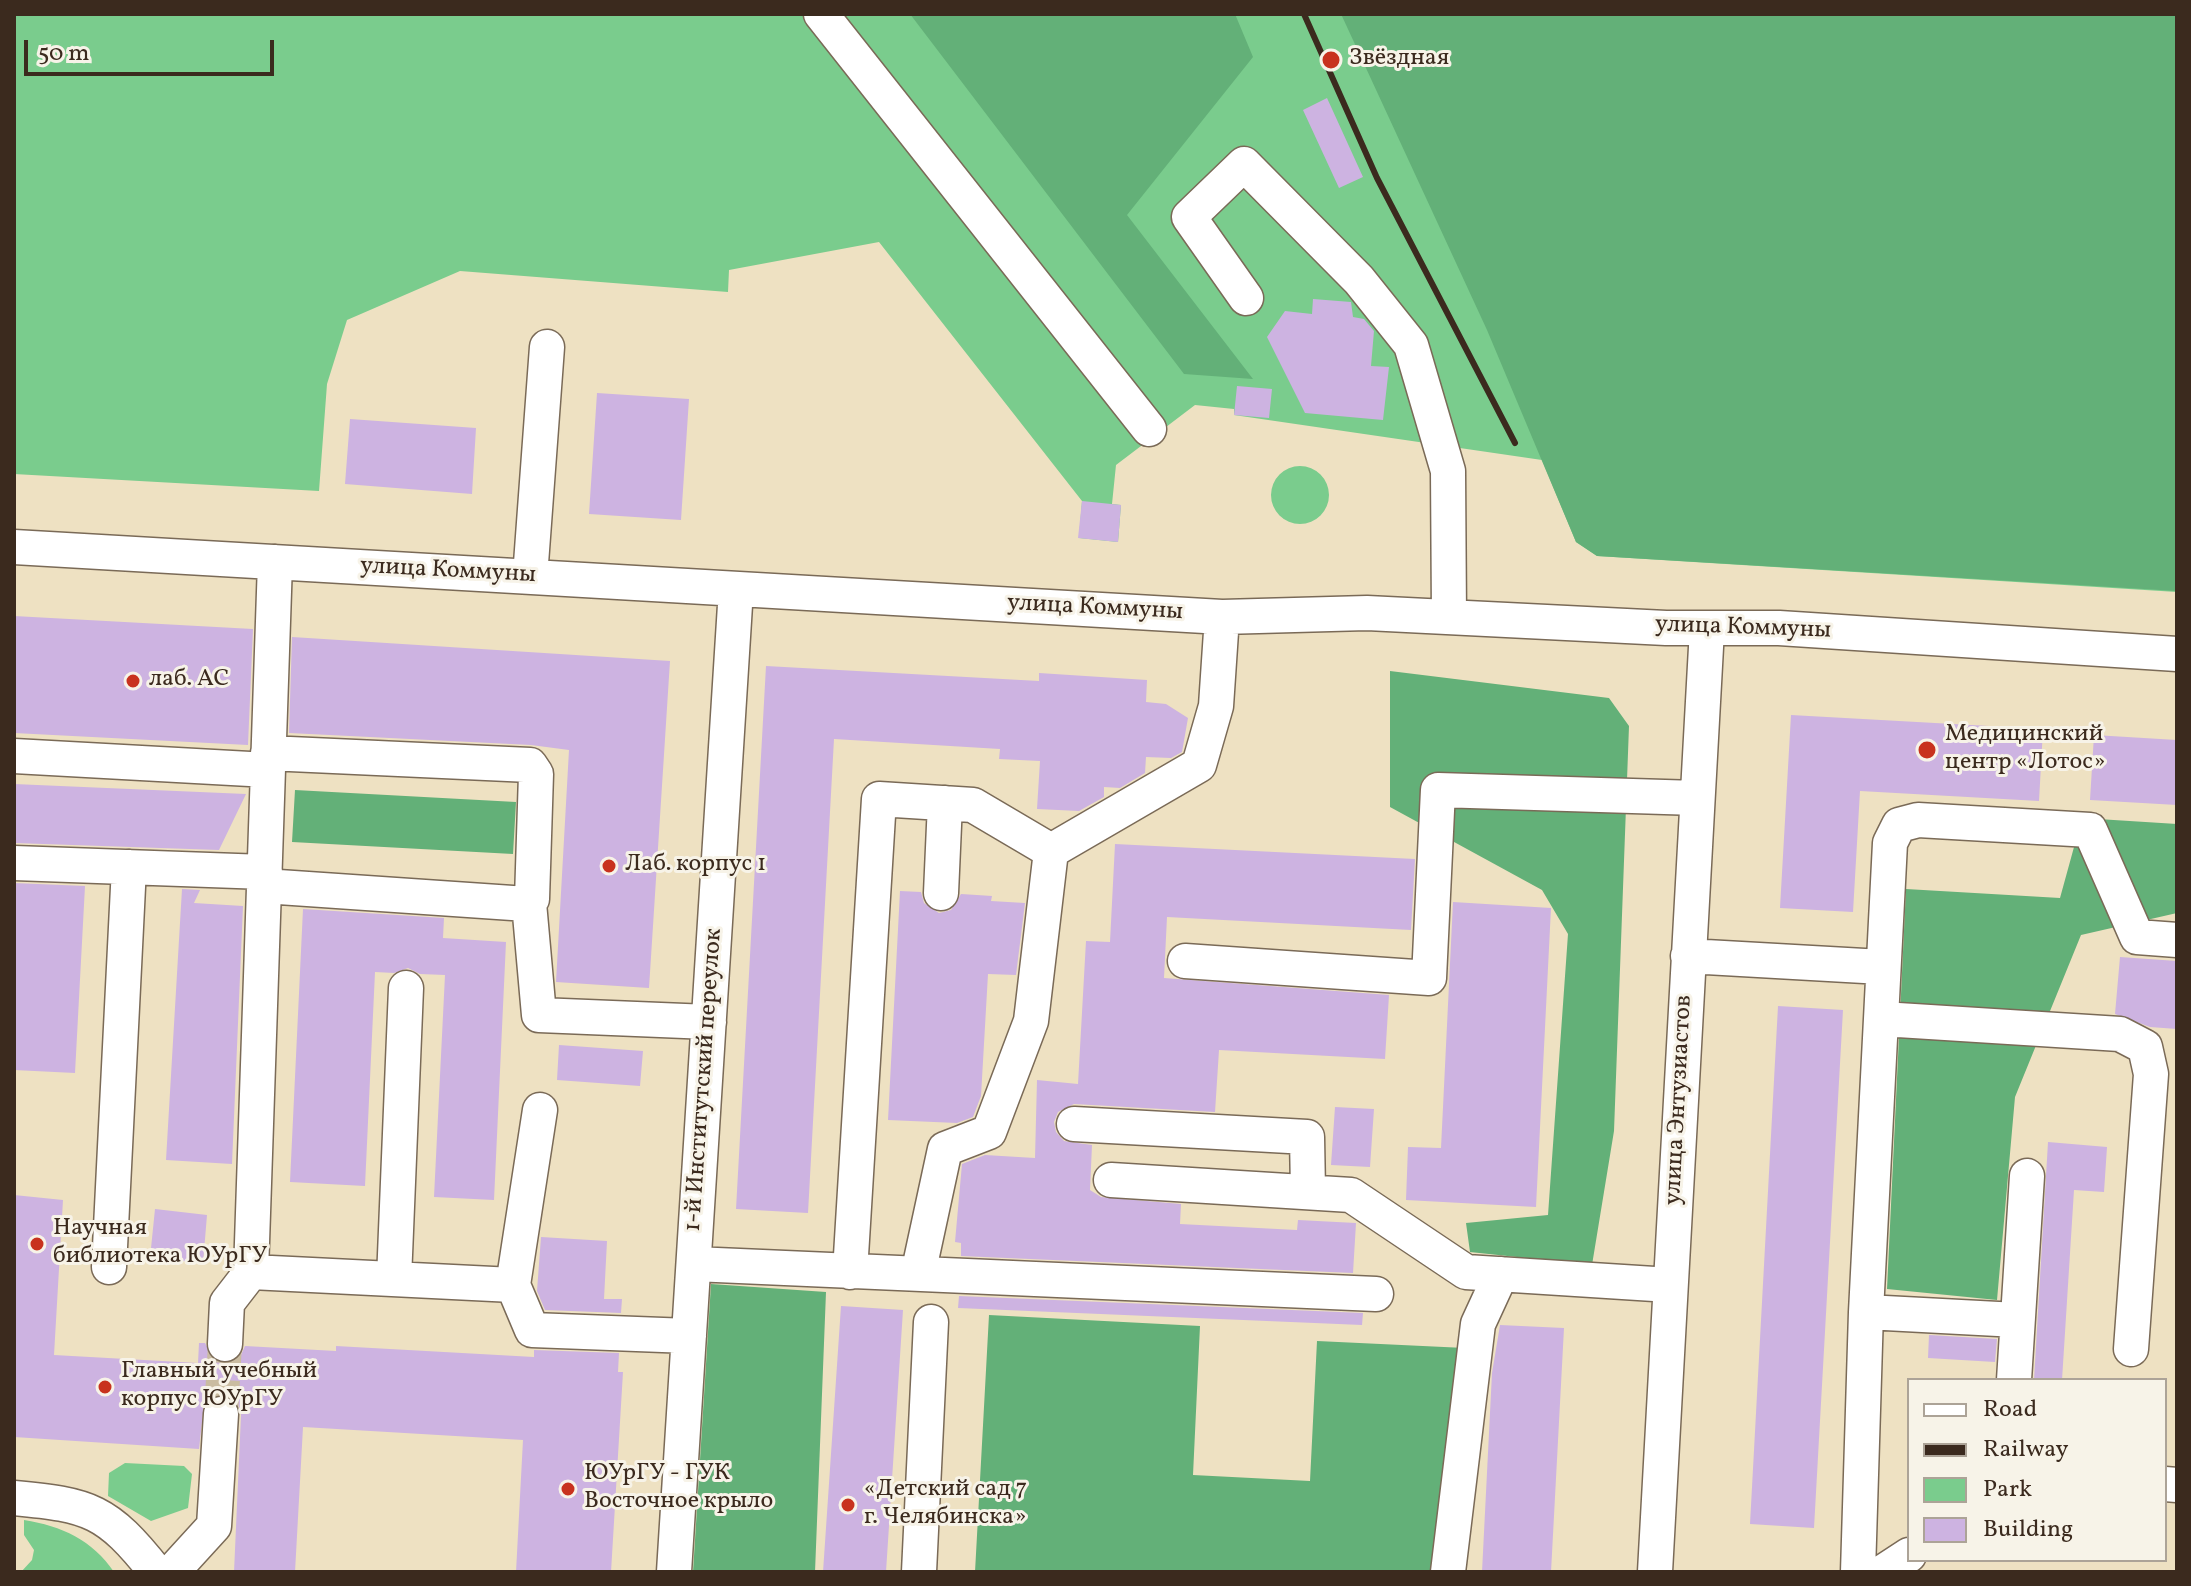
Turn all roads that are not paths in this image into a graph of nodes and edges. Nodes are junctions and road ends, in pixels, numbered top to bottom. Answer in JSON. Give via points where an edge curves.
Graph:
{"nodes":[{"id":1,"x":821,"y":14,"type":"edge"},
{"id":2,"x":1246,"y":298,"type":"dead end"},
{"id":3,"x":547,"y":347,"type":"dead end"},
{"id":4,"x":1149,"y":429,"type":"dead end"},
{"id":5,"x":14,"y":547,"type":"edge"},
{"id":6,"x":275,"y":562,"type":"junction"},
{"id":7,"x":530,"y":577,"type":"junction"},
{"id":8,"x":736,"y":589,"type":"junction"},
{"id":9,"x":1222,"y":617,"type":"junction"},
{"id":10,"x":1449,"y":617,"type":"junction"},
{"id":11,"x":1707,"y":629,"type":"junction"},
{"id":12,"x":2177,"y":654,"type":"edge"},
{"id":13,"x":14,"y":756,"type":"edge"},
{"id":14,"x":268,"y":762,"type":"junction"},
{"id":15,"x":1697,"y":798,"type":"junction"},
{"id":16,"x":945,"y":803,"type":"junction"},
{"id":17,"x":1051,"y":851,"type":"junction"},
{"id":18,"x":14,"y":863,"type":"edge"},
{"id":19,"x":129,"y":867,"type":"junction"},
{"id":20,"x":264,"y":879,"type":"junction"},
{"id":21,"x":941,"y":893,"type":"dead end"},
{"id":22,"x":529,"y":903,"type":"junction"},
{"id":23,"x":2177,"y":940,"type":"edge"},
{"id":24,"x":1688,"y":956,"type":"junction"},
{"id":25,"x":1185,"y":961,"type":"dead end"},
{"id":26,"x":1882,"y":967,"type":"junction"},
{"id":27,"x":406,"y":988,"type":"dead end"},
{"id":28,"x":1882,"y":1019,"type":"junction"},
{"id":29,"x":709,"y":1022,"type":"junction"},
{"id":30,"x":540,"y":1110,"type":"dead end"},
{"id":31,"x":1074,"y":1124,"type":"dead end"},
{"id":32,"x":2027,"y":1176,"type":"dead end"},
{"id":33,"x":1111,"y":1180,"type":"dead end"},
{"id":34,"x":1308,"y":1191,"type":"junction"},
{"id":35,"x":694,"y":1264,"type":"junction"},
{"id":36,"x":109,"y":1267,"type":"dead end"},
{"id":37,"x":251,"y":1272,"type":"junction"},
{"id":38,"x":850,"y":1272,"type":"junction"},
{"id":39,"x":918,"y":1274,"type":"junction"},
{"id":40,"x":1501,"y":1274,"type":"junction"},
{"id":41,"x":394,"y":1279,"type":"junction"},
{"id":42,"x":513,"y":1285,"type":"junction"},
{"id":43,"x":1670,"y":1285,"type":"junction"},
{"id":44,"x":1376,"y":1294,"type":"dead end"},
{"id":45,"x":1866,"y":1312,"type":"junction"},
{"id":46,"x":2017,"y":1320,"type":"junction"},
{"id":47,"x":931,"y":1322,"type":"dead end"},
{"id":48,"x":689,"y":1336,"type":"junction"},
{"id":49,"x":225,"y":1344,"type":"tunnel mouth"},
{"id":50,"x":2131,"y":1349,"type":"dead end"},
{"id":51,"x":2014,"y":1378,"type":"edge"},
{"id":52,"x":221,"y":1414,"type":"tunnel mouth"},
{"id":53,"x":14,"y":1498,"type":"edge"},
{"id":54,"x":1907,"y":1556,"type":"edge"},
{"id":55,"x":156,"y":1572,"type":"edge"},
{"id":56,"x":172,"y":1572,"type":"edge"},
{"id":57,"x":674,"y":1572,"type":"edge"},
{"id":58,"x":919,"y":1572,"type":"edge"},
{"id":59,"x":1448,"y":1572,"type":"edge"},
{"id":60,"x":1655,"y":1572,"type":"edge"},
{"id":61,"x":1858,"y":1572,"type":"edge"},
{"id":62,"x":1883,"y":1572,"type":"edge"}],
"edges":[{"from":1,"to":4,"type":"street"},
{"from":2,"to":10,"type":"street","via":[[1189,217],[1244,164],[1359,280],[1411,345],[1448,471]]},
{"from":3,"to":7,"type":"street"},
{"from":5,"to":6,"type":"street","name":"улица Коммуны"},
{"from":6,"to":7,"type":"street","name":"улица Коммуны"},
{"from":6,"to":14,"type":"street"},
{"from":7,"to":8,"type":"street","name":"улица Коммуны"},
{"from":8,"to":9,"type":"street","name":"улица Коммуны"},
{"from":8,"to":29,"type":"street","name":"1-й Институтский переулок"},
{"from":9,"to":10,"type":"street","name":"улица Коммуны"},
{"from":9,"to":17,"type":"street","via":[[1216,706],[1199,765]]},
{"from":10,"to":11,"type":"street","name":"улица Коммуны"},
{"from":11,"to":12,"type":"street","name":"улица Коммуны","via":[[1779,628]]},
{"from":11,"to":15,"type":"street","name":"улица Энтузиастов"},
{"from":13,"to":14,"type":"street"},
{"from":14,"to":20,"type":"street"},
{"from":14,"to":22,"type":"street","via":[[534,767]]},
{"from":15,"to":24,"type":"street","name":"улица Энтузиастов"},
{"from":15,"to":25,"type":"street","via":[[1438,790],[1429,978]]},
{"from":16,"to":17,"type":"street","via":[[973,805]]},
{"from":16,"to":21,"type":"street"},
{"from":16,"to":38,"type":"street","via":[[879,799]]},
{"from":17,"to":39,"type":"street","via":[[1031,1021],[989,1132],[945,1149]]},
{"from":18,"to":19,"type":"street"},
{"from":19,"to":20,"type":"street"},
{"from":19,"to":36,"type":"street"},
{"from":20,"to":22,"type":"street"},
{"from":20,"to":37,"type":"street"},
{"from":22,"to":29,"type":"street","via":[[539,1015]]},
{"from":23,"to":26,"type":"street","via":[[2137,937],[2090,830],[1918,820],[1899,825],[1890,843]]},
{"from":24,"to":26,"type":"street"},
{"from":24,"to":43,"type":"street","name":"улица Энтузиастов"},
{"from":26,"to":28,"type":"street"},
{"from":27,"to":41,"type":"street"},
{"from":28,"to":45,"type":"street"},
{"from":28,"to":50,"type":"street","via":[[2120,1034],[2145,1047],[2151,1074]]},
{"from":29,"to":35,"type":"street","name":"1-й Институтский переулок"},
{"from":30,"to":42,"type":"street"},
{"from":31,"to":34,"type":"street","via":[[1307,1137]]},
{"from":32,"to":46,"type":"street"},
{"from":33,"to":34,"type":"street"},
{"from":34,"to":40,"type":"street","via":[[1351,1195],[1466,1272]]},
{"from":35,"to":38,"type":"street"},
{"from":35,"to":48,"type":"street","name":"1-й Институтский переулок"},
{"from":37,"to":41,"type":"street"},
{"from":37,"to":49,"type":"street","via":[[227,1303]]},
{"from":38,"to":39,"type":"street"},
{"from":39,"to":44,"type":"street"},
{"from":40,"to":43,"type":"street"},
{"from":40,"to":59,"type":"street","via":[[1478,1324]]},
{"from":41,"to":42,"type":"street"},
{"from":42,"to":48,"type":"street","via":[[532,1330]]},
{"from":43,"to":60,"type":"street","name":"улица Энтузиастов"},
{"from":45,"to":46,"type":"street"},
{"from":45,"to":61,"type":"street"},
{"from":46,"to":51,"type":"street"},
{"from":47,"to":58,"type":"street"},
{"from":48,"to":57,"type":"street","name":"1-й Институтский переулок"},
{"from":52,"to":56,"type":"street","via":[[214,1526]]},
{"from":53,"to":55,"type":"street","via":[[89,1510],[136,1547]]},
{"from":54,"to":62,"type":"street"}]}
